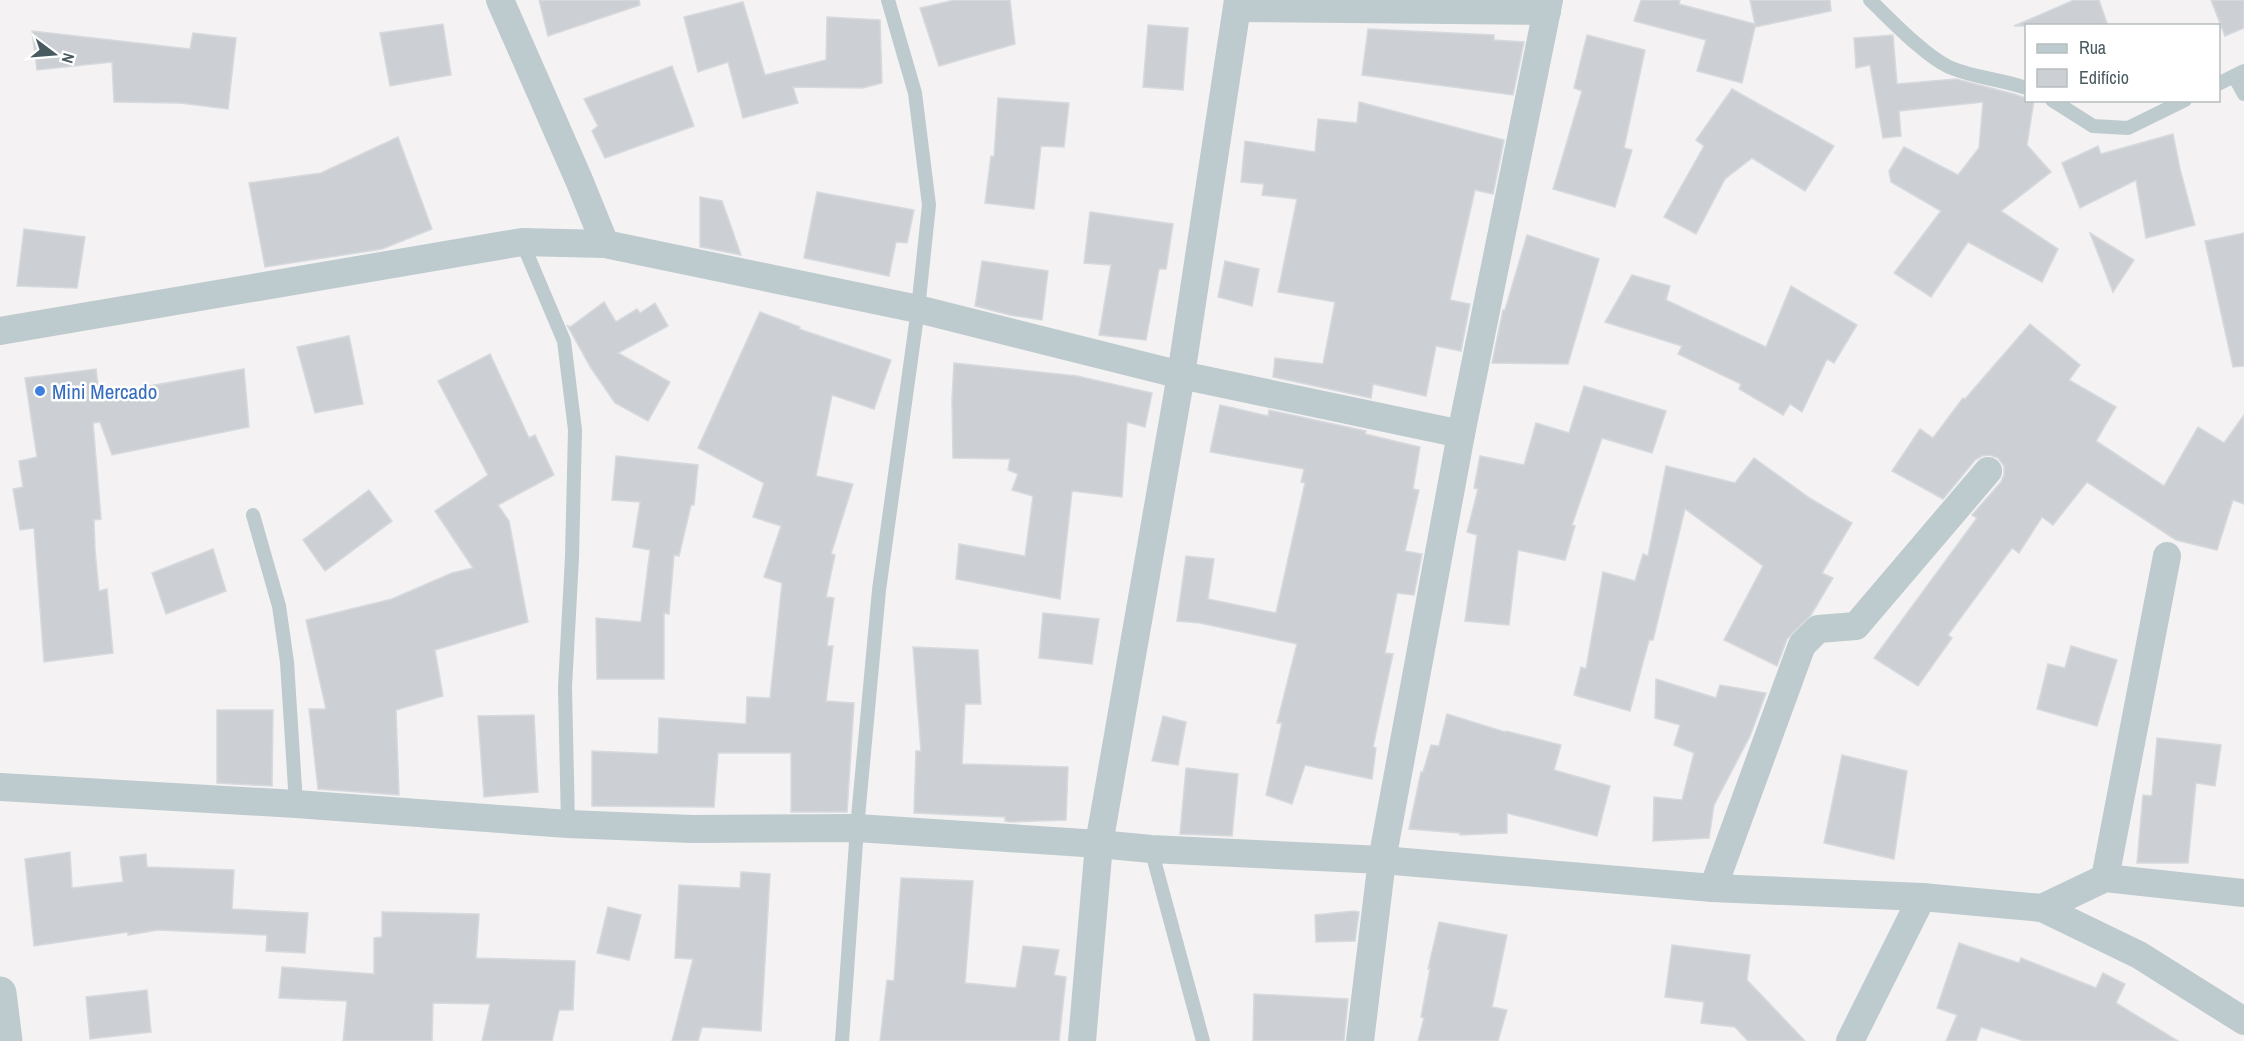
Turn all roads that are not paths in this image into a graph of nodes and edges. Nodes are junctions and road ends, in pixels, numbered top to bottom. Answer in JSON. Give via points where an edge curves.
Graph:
{"nodes":[{"id":1,"x":500,"y":0,"type":"edge"},
{"id":2,"x":888,"y":0,"type":"edge"},
{"id":3,"x":1870,"y":0,"type":"edge"},
{"id":4,"x":1238,"y":4,"type":"edge"},
{"id":5,"x":1548,"y":5,"type":"edge"},
{"id":6,"x":2239,"y":73,"type":"edge"},
{"id":7,"x":2220,"y":83,"type":"edge"},
{"id":8,"x":2025,"y":88,"type":"edge"},
{"id":9,"x":2244,"y":94,"type":"edge"},
{"id":10,"x":2055,"y":102,"type":"edge"},
{"id":11,"x":2181,"y":102,"type":"edge"},
{"id":12,"x":522,"y":242,"type":"junction"},
{"id":13,"x":605,"y":244,"type":"junction"},
{"id":14,"x":918,"y":309,"type":"junction"},
{"id":15,"x":0,"y":331,"type":"edge"},
{"id":16,"x":1181,"y":375,"type":"junction"},
{"id":17,"x":1461,"y":434,"type":"junction"},
{"id":18,"x":1988,"y":471,"type":"dead end"},
{"id":19,"x":253,"y":515,"type":"dead end"},
{"id":20,"x":2167,"y":556,"type":"dead end"},
{"id":21,"x":0,"y":787,"type":"edge"},
{"id":22,"x":296,"y":804,"type":"junction"},
{"id":23,"x":568,"y":824,"type":"junction"},
{"id":24,"x":857,"y":828,"type":"junction"},
{"id":25,"x":1099,"y":843,"type":"junction"},
{"id":26,"x":1151,"y":849,"type":"junction"},
{"id":27,"x":1382,"y":860,"type":"junction"},
{"id":28,"x":2105,"y":878,"type":"junction"},
{"id":29,"x":1713,"y":888,"type":"junction"},
{"id":30,"x":2244,"y":893,"type":"edge"},
{"id":31,"x":1922,"y":897,"type":"junction"},
{"id":32,"x":2042,"y":908,"type":"junction"},
{"id":33,"x":0,"y":993,"type":"edge"},
{"id":34,"x":2244,"y":1021,"type":"edge"},
{"id":35,"x":6,"y":1041,"type":"edge"},
{"id":36,"x":842,"y":1041,"type":"edge"},
{"id":37,"x":1082,"y":1041,"type":"edge"},
{"id":38,"x":1203,"y":1041,"type":"edge"},
{"id":39,"x":1360,"y":1041,"type":"edge"},
{"id":40,"x":1850,"y":1041,"type":"edge"}],
"edges":[{"from":1,"to":13,"type":"street"},
{"from":2,"to":14,"type":"lane","via":[[915,93],[929,205]]},
{"from":3,"to":8,"type":"lane","via":[[1947,66]]},
{"from":4,"to":5,"type":"street"},
{"from":4,"to":16,"type":"street"},
{"from":5,"to":17,"type":"street"},
{"from":6,"to":7,"type":"lane"},
{"from":6,"to":9,"type":"lane"},
{"from":10,"to":11,"type":"lane","via":[[2093,126],[2128,128]]},
{"from":12,"to":13,"type":"street"},
{"from":12,"to":15,"type":"street"},
{"from":12,"to":23,"type":"lane","via":[[564,341],[575,430],[565,687]]},
{"from":13,"to":14,"type":"street"},
{"from":14,"to":16,"type":"street"},
{"from":14,"to":24,"type":"lane","via":[[879,590]]},
{"from":16,"to":17,"type":"street"},
{"from":16,"to":25,"type":"street"},
{"from":17,"to":27,"type":"street"},
{"from":18,"to":29,"type":"street","via":[[1856,626],[1818,629],[1802,645]]},
{"from":19,"to":22,"type":"lane","via":[[279,606],[287,662]]},
{"from":20,"to":28,"type":"street"},
{"from":21,"to":22,"type":"street"},
{"from":22,"to":23,"type":"street"},
{"from":23,"to":24,"type":"street","via":[[692,829]]},
{"from":24,"to":25,"type":"street"},
{"from":24,"to":36,"type":"lane"},
{"from":25,"to":26,"type":"street"},
{"from":25,"to":37,"type":"street"},
{"from":26,"to":27,"type":"street"},
{"from":26,"to":38,"type":"lane"},
{"from":27,"to":29,"type":"street"},
{"from":27,"to":39,"type":"street"},
{"from":28,"to":30,"type":"street"},
{"from":28,"to":32,"type":"street"},
{"from":29,"to":31,"type":"street"},
{"from":31,"to":32,"type":"street"},
{"from":31,"to":40,"type":"street"},
{"from":32,"to":34,"type":"street","via":[[2139,955]]},
{"from":33,"to":35,"type":"street"}]}
